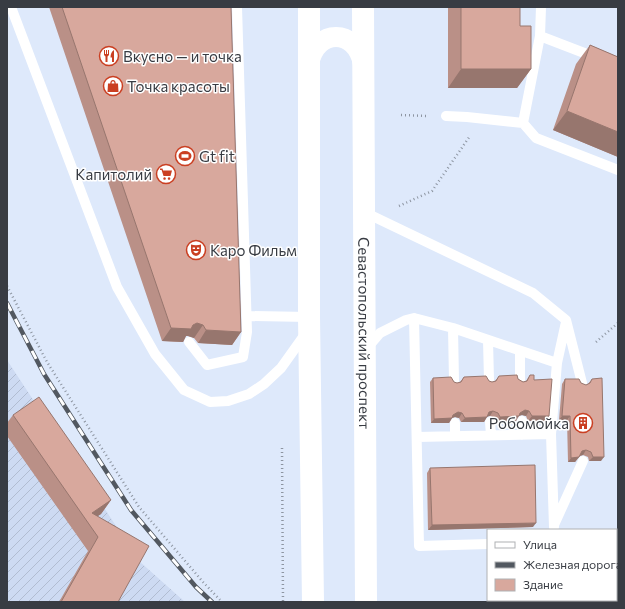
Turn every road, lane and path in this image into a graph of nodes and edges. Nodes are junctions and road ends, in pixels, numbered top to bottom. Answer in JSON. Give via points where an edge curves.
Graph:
{"nodes":[{"id":1,"x":11,"y":7,"type":"edge"},
{"id":2,"x":237,"y":7,"type":"edge"},
{"id":3,"x":308,"y":7,"type":"edge"},
{"id":4,"x":362,"y":7,"type":"edge"},
{"id":5,"x":541,"y":7,"type":"edge"},
{"id":6,"x":540,"y":36,"type":"junction"},
{"id":7,"x":309,"y":64,"type":"junction"},
{"id":8,"x":363,"y":64,"type":"junction"},
{"id":9,"x":618,"y":66,"type":"edge"},
{"id":10,"x":401,"y":115,"type":"dead end"},
{"id":11,"x":446,"y":116,"type":"joint"},
{"id":12,"x":482,"y":119,"type":"junction"},
{"id":13,"x":523,"y":123,"type":"junction"},
{"id":14,"x":618,"y":170,"type":"edge"},
{"id":15,"x":399,"y":206,"type":"dead end"},
{"id":16,"x":364,"y":212,"type":"junction"},
{"id":17,"x":7,"y":286,"type":"edge"},
{"id":18,"x":247,"y":316,"type":"junction"},
{"id":19,"x":414,"y":318,"type":"junction"},
{"id":20,"x":566,"y":320,"type":"junction"},
{"id":21,"x":309,"y":323,"type":"junction"},
{"id":22,"x":618,"y":323,"type":"edge"},
{"id":23,"x":453,"y":328,"type":"junction"},
{"id":24,"x":488,"y":340,"type":"junction"},
{"id":25,"x":189,"y":342,"type":"edge"},
{"id":26,"x":596,"y":342,"type":"dead end"},
{"id":27,"x":520,"y":351,"type":"junction"},
{"id":28,"x":364,"y":352,"type":"junction"},
{"id":29,"x":557,"y":362,"type":"junction"},
{"id":30,"x":489,"y":380,"type":"edge"},
{"id":31,"x":520,"y":380,"type":"edge"},
{"id":32,"x":454,"y":381,"type":"edge"},
{"id":33,"x":582,"y":383,"type":"edge"},
{"id":34,"x":522,"y":421,"type":"dead end"},
{"id":35,"x":490,"y":422,"type":"dead end"},
{"id":36,"x":455,"y":423,"type":"dead end"},
{"id":37,"x":551,"y":434,"type":"junction"},
{"id":38,"x":490,"y":435,"type":"junction"},
{"id":39,"x":522,"y":435,"type":"junction"},
{"id":40,"x":455,"y":436,"type":"junction"},
{"id":41,"x":417,"y":437,"type":"junction"},
{"id":42,"x":282,"y":448,"type":"dead end"},
{"id":43,"x":584,"y":462,"type":"dead end"},
{"id":44,"x":552,"y":529,"type":"edge"},
{"id":45,"x":487,"y":544,"type":"edge"},
{"id":46,"x":222,"y":602,"type":"edge"},
{"id":47,"x":283,"y":602,"type":"edge"},
{"id":48,"x":313,"y":602,"type":"edge"},
{"id":49,"x":366,"y":602,"type":"edge"}],
"edges":[{"from":1,"to":21,"type":"lane","via":[[117,287],[155,354],[184,390],[210,402],[228,401],[249,394],[281,368]]},
{"from":2,"to":18,"type":"lane"},
{"from":3,"to":7,"type":"main road","name":"Севастопольский проспект"},
{"from":4,"to":8,"type":"main road","name":"Севастопольский проспект"},
{"from":5,"to":6,"type":"lane"},
{"from":6,"to":9,"type":"lane"},
{"from":6,"to":13,"type":"lane"},
{"from":7,"to":8,"type":"street","name":"Севастопольский проспект","via":[[311,54],[317,45],[326,39],[336,37],[346,39],[355,45],[361,53]]},
{"from":7,"to":21,"type":"main road","name":"Севастопольский проспект"},
{"from":8,"to":16,"type":"main road","name":"Севастопольский проспект"},
{"from":10,"to":11,"type":"path"},
{"from":11,"to":12,"type":"lane"},
{"from":12,"to":13,"type":"lane"},
{"from":12,"to":15,"type":"path","via":[[432,191]]},
{"from":13,"to":14,"type":"lane","via":[[536,138]]},
{"from":16,"to":20,"type":"lane","via":[[533,293]]},
{"from":16,"to":28,"type":"main road","name":"Севастопольский проспект"},
{"from":17,"to":46,"type":"path","via":[[47,362],[139,507]]},
{"from":18,"to":21,"type":"lane"},
{"from":18,"to":25,"type":"lane","via":[[248,332],[243,357],[207,365]]},
{"from":19,"to":23,"type":"lane"},
{"from":19,"to":28,"type":"lane","via":[[380,333]]},
{"from":19,"to":41,"type":"lane"},
{"from":20,"to":29,"type":"lane"},
{"from":20,"to":33,"type":"lane"},
{"from":21,"to":48,"type":"main road","name":"Севастопольский проспект"},
{"from":22,"to":26,"type":"path"},
{"from":23,"to":24,"type":"lane"},
{"from":23,"to":32,"type":"lane"},
{"from":24,"to":27,"type":"lane"},
{"from":24,"to":30,"type":"lane"},
{"from":27,"to":29,"type":"lane"},
{"from":27,"to":31,"type":"lane"},
{"from":28,"to":49,"type":"main road","name":"Севастопольский проспект"},
{"from":29,"to":37,"type":"lane"},
{"from":34,"to":39,"type":"lane"},
{"from":35,"to":38,"type":"lane"},
{"from":36,"to":40,"type":"lane"},
{"from":37,"to":39,"type":"lane"},
{"from":37,"to":44,"type":"lane"},
{"from":38,"to":39,"type":"lane"},
{"from":38,"to":40,"type":"lane"},
{"from":40,"to":41,"type":"lane"},
{"from":41,"to":45,"type":"lane","via":[[419,546]]},
{"from":42,"to":47,"type":"path"},
{"from":43,"to":44,"type":"lane"}]}
